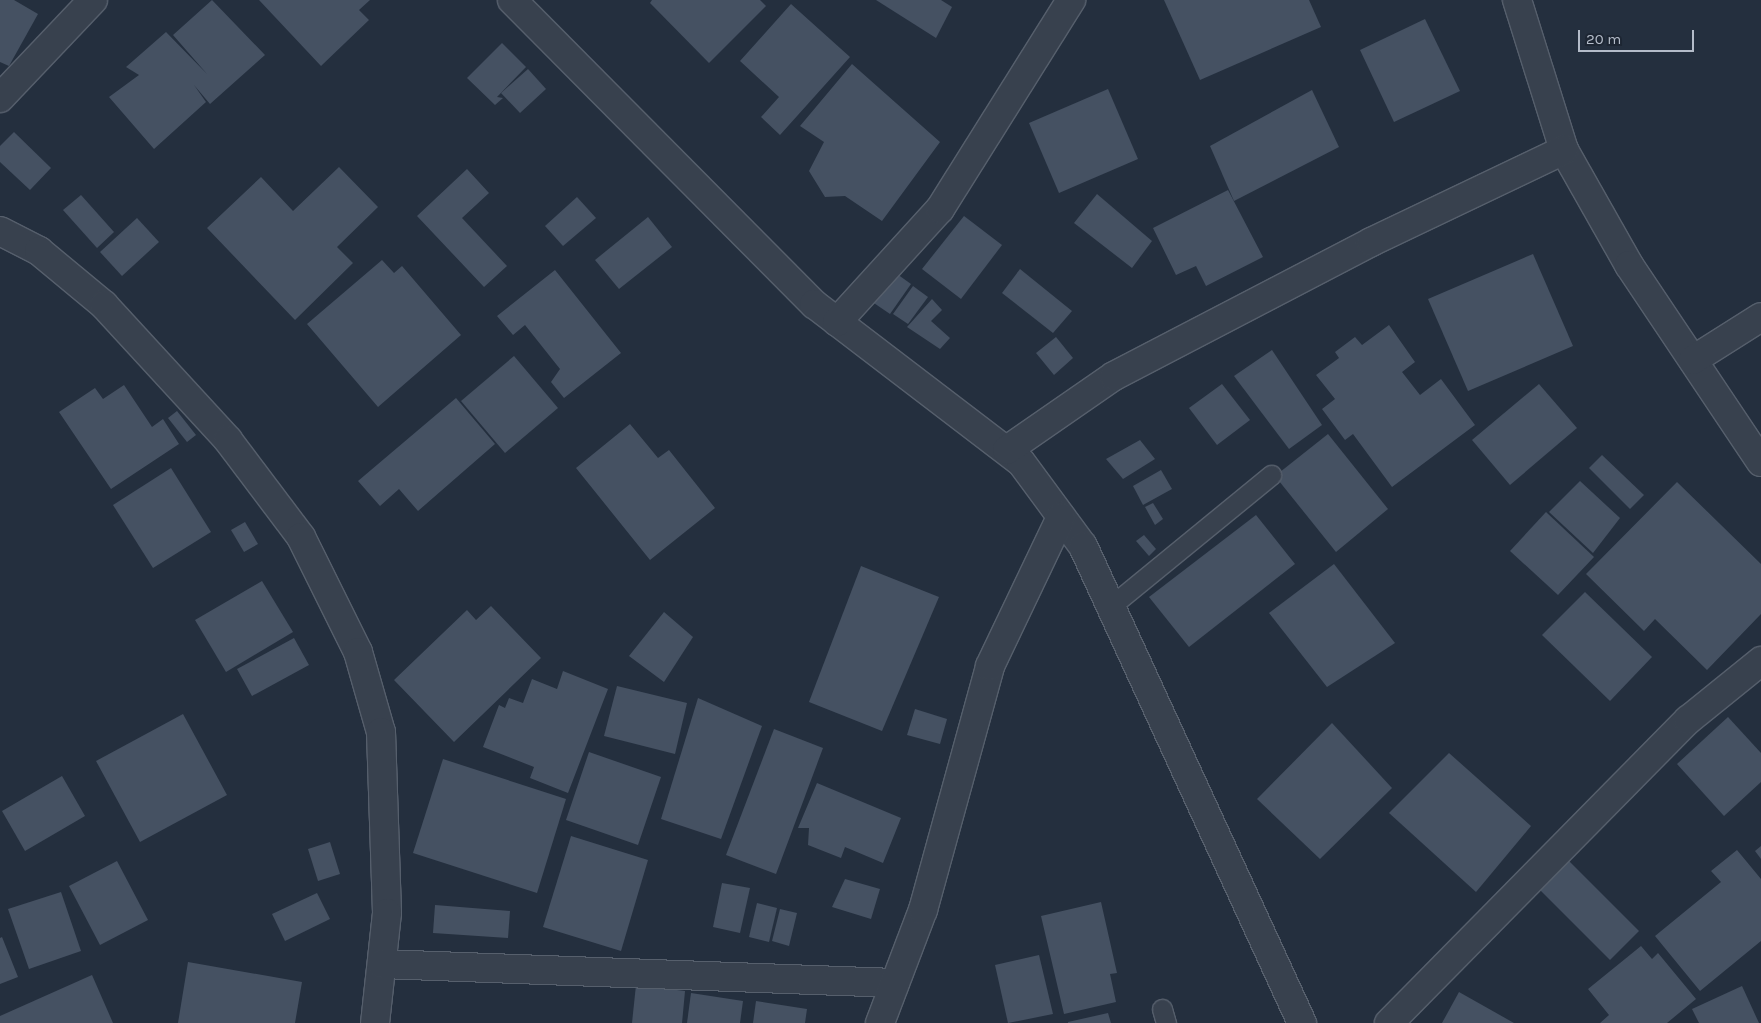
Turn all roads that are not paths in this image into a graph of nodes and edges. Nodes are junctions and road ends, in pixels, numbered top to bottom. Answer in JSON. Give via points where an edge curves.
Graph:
{"nodes":[{"id":1,"x":93,"y":0,"type":"edge"},
{"id":2,"x":1071,"y":0,"type":"edge"},
{"id":3,"x":1517,"y":0,"type":"edge"},
{"id":4,"x":514,"y":1,"type":"edge"},
{"id":5,"x":0,"y":98,"type":"edge"},
{"id":6,"x":1564,"y":150,"type":"junction"},
{"id":7,"x":0,"y":231,"type":"edge"},
{"id":8,"x":1761,"y":318,"type":"edge"},
{"id":9,"x":837,"y":322,"type":"junction"},
{"id":10,"x":1693,"y":360,"type":"junction"},
{"id":11,"x":1007,"y":450,"type":"junction"},
{"id":12,"x":1761,"y":462,"type":"edge"},
{"id":13,"x":1271,"y":475,"type":"dead end"},
{"id":14,"x":1061,"y":517,"type":"junction"},
{"id":15,"x":1111,"y":606,"type":"junction"},
{"id":16,"x":1761,"y":661,"type":"edge"},
{"id":17,"x":382,"y":964,"type":"junction"},
{"id":18,"x":895,"y":983,"type":"junction"},
{"id":19,"x":375,"y":1023,"type":"edge"},
{"id":20,"x":880,"y":1023,"type":"edge"},
{"id":21,"x":1302,"y":1023,"type":"edge"},
{"id":22,"x":1389,"y":1023,"type":"edge"}],
"edges":[{"from":1,"to":5,"type":"street"},
{"from":2,"to":9,"type":"street","via":[[940,209]]},
{"from":3,"to":6,"type":"street"},
{"from":4,"to":9,"type":"street"},
{"from":6,"to":10,"type":"street","via":[[1628,265]]},
{"from":6,"to":11,"type":"street","via":[[1371,242],[1114,376]]},
{"from":7,"to":17,"type":"street","via":[[39,251],[104,305],[228,440],[302,537],[358,652],[381,732],[387,913]]},
{"from":8,"to":10,"type":"street"},
{"from":9,"to":11,"type":"street"},
{"from":10,"to":12,"type":"street"},
{"from":11,"to":14,"type":"street"},
{"from":13,"to":15,"type":"lane"},
{"from":14,"to":15,"type":"street","via":[[1083,546]]},
{"from":14,"to":18,"type":"street","via":[[990,666],[923,910]]},
{"from":15,"to":21,"type":"street"},
{"from":16,"to":22,"type":"street","via":[[1688,720]]},
{"from":17,"to":18,"type":"street"},
{"from":17,"to":19,"type":"street"},
{"from":18,"to":20,"type":"street"}]}
